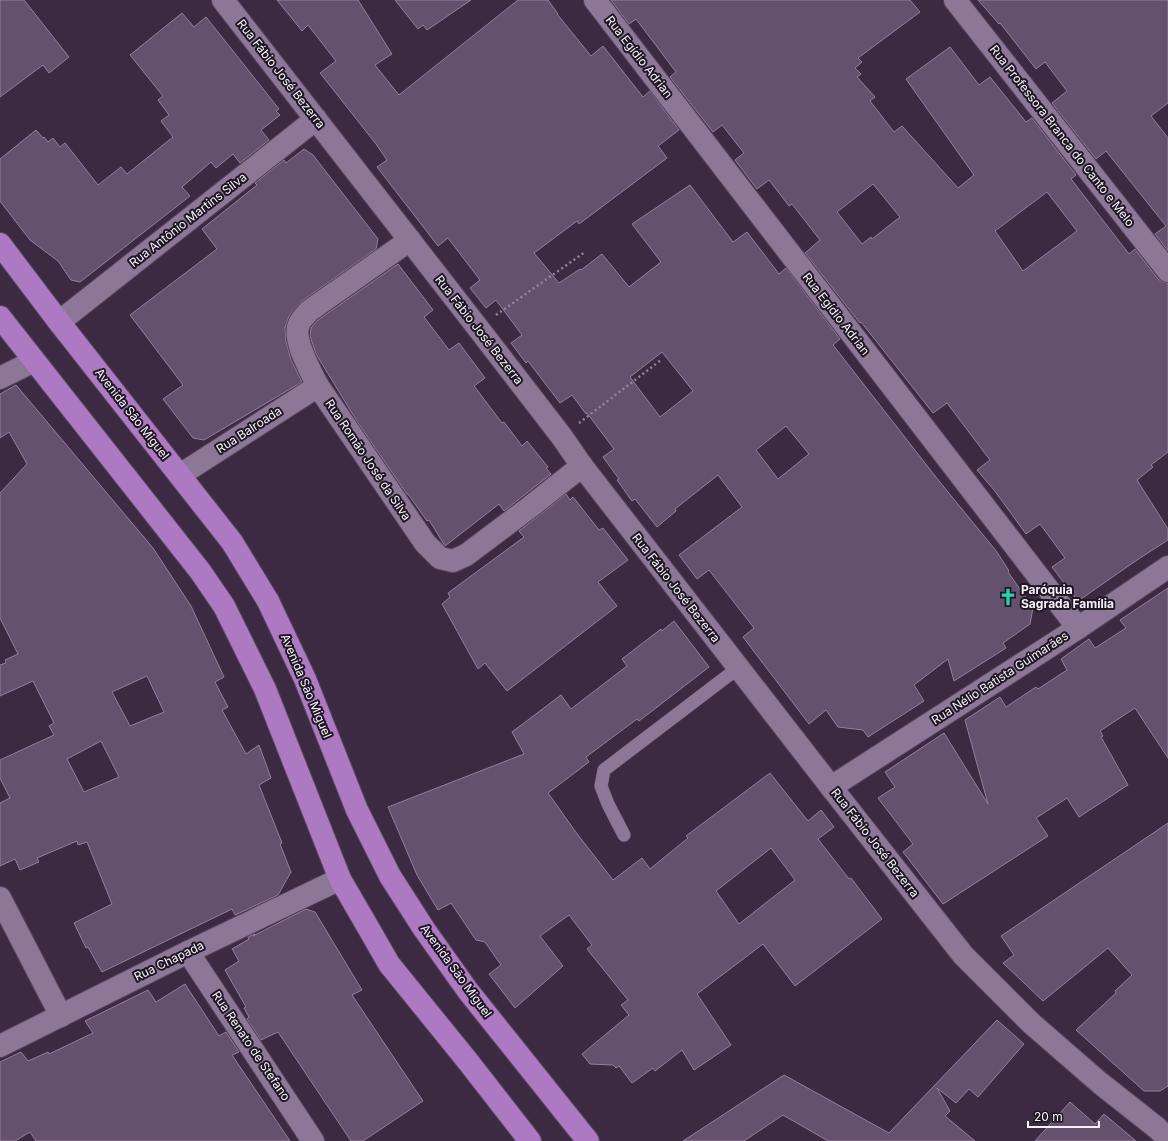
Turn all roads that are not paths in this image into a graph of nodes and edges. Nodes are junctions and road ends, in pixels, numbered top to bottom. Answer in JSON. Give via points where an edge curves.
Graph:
{"nodes":[{"id":1,"x":222,"y":0,"type":"edge"},
{"id":2,"x":595,"y":0,"type":"edge"},
{"id":3,"x":955,"y":0,"type":"edge"},
{"id":4,"x":316,"y":119,"type":"junction"},
{"id":5,"x":410,"y":240,"type":"junction"},
{"id":6,"x":0,"y":244,"type":"edge"},
{"id":7,"x":1168,"y":271,"type":"edge"},
{"id":8,"x":0,"y":317,"type":"edge"},
{"id":9,"x":59,"y":322,"type":"junction"},
{"id":10,"x":34,"y":361,"type":"junction"},
{"id":11,"x":0,"y":378,"type":"edge"},
{"id":12,"x":318,"y":386,"type":"junction"},
{"id":13,"x":582,"y":466,"type":"junction"},
{"id":14,"x":180,"y":475,"type":"junction"},
{"id":15,"x":1168,"y":567,"type":"edge"},
{"id":16,"x":1078,"y":628,"type":"junction"},
{"id":17,"x":738,"y":668,"type":"junction"},
{"id":18,"x":830,"y":787,"type":"junction"},
{"id":19,"x":624,"y":835,"type":"dead end"},
{"id":20,"x":340,"y":879,"type":"junction"},
{"id":21,"x":0,"y":898,"type":"edge"},
{"id":22,"x":188,"y":952,"type":"junction"},
{"id":23,"x":61,"y":1016,"type":"junction"},
{"id":24,"x":0,"y":1046,"type":"edge"},
{"id":25,"x":1164,"y":1129,"type":"edge"},
{"id":26,"x":526,"y":1140,"type":"edge"},
{"id":27,"x":313,"y":1141,"type":"edge"},
{"id":28,"x":588,"y":1141,"type":"edge"}],
"edges":[{"from":1,"to":4,"type":"street","name":"Rua Fábio José Bezerra"},
{"from":2,"to":16,"type":"street","name":"Rua Egídio Adrian"},
{"from":3,"to":7,"type":"street","name":"Rua Professora Branca do Canto e Melo"},
{"from":4,"to":5,"type":"street","name":"Rua Fábio José Bezerra"},
{"from":4,"to":9,"type":"street","name":"Rua Antônio Martins Silva"},
{"from":5,"to":12,"type":"street","name":"Rua Romão José da Silva","via":[[315,307],[299,324],[298,339]]},
{"from":5,"to":13,"type":"street","name":"Rua Fábio José Bezerra"},
{"from":6,"to":9,"type":"main road","name":"Avenida São Miguel"},
{"from":8,"to":10,"type":"main road"},
{"from":9,"to":14,"type":"main road","name":"Avenida São Miguel"},
{"from":10,"to":11,"type":"street"},
{"from":10,"to":20,"type":"main road","via":[[200,571],[224,606],[265,689]]},
{"from":12,"to":13,"type":"street","name":"Rua Romão José da Silva","via":[[425,543],[440,558],[452,561],[466,554]]},
{"from":12,"to":14,"type":"street","name":"Rua Balroada"},
{"from":13,"to":17,"type":"street","name":"Rua Fábio José Bezerra"},
{"from":14,"to":28,"type":"main road","name":"Avenida São Miguel","via":[[232,542],[268,601],[305,679],[357,810],[390,876],[468,991]]},
{"from":15,"to":16,"type":"street","name":"Rua Nélio Batista Guimarães"},
{"from":16,"to":18,"type":"street","name":"Rua Nélio Batista Guimarães"},
{"from":17,"to":18,"type":"street","name":"Rua Fábio José Bezerra"},
{"from":17,"to":19,"type":"lane","via":[[604,770],[601,786]]},
{"from":18,"to":25,"type":"street","name":"Rua Fábio José Bezerra","via":[[963,955],[1032,1024],[1100,1083]]},
{"from":20,"to":22,"type":"street","name":"Rua Chapada"},
{"from":20,"to":26,"type":"main road","via":[[390,964],[466,1058]]},
{"from":21,"to":23,"type":"street"},
{"from":22,"to":23,"type":"street","name":"Rua Chapada"},
{"from":22,"to":27,"type":"street","name":"Rua Renato de Stefano"},
{"from":23,"to":24,"type":"street","name":"Rua Chapada"}]}
